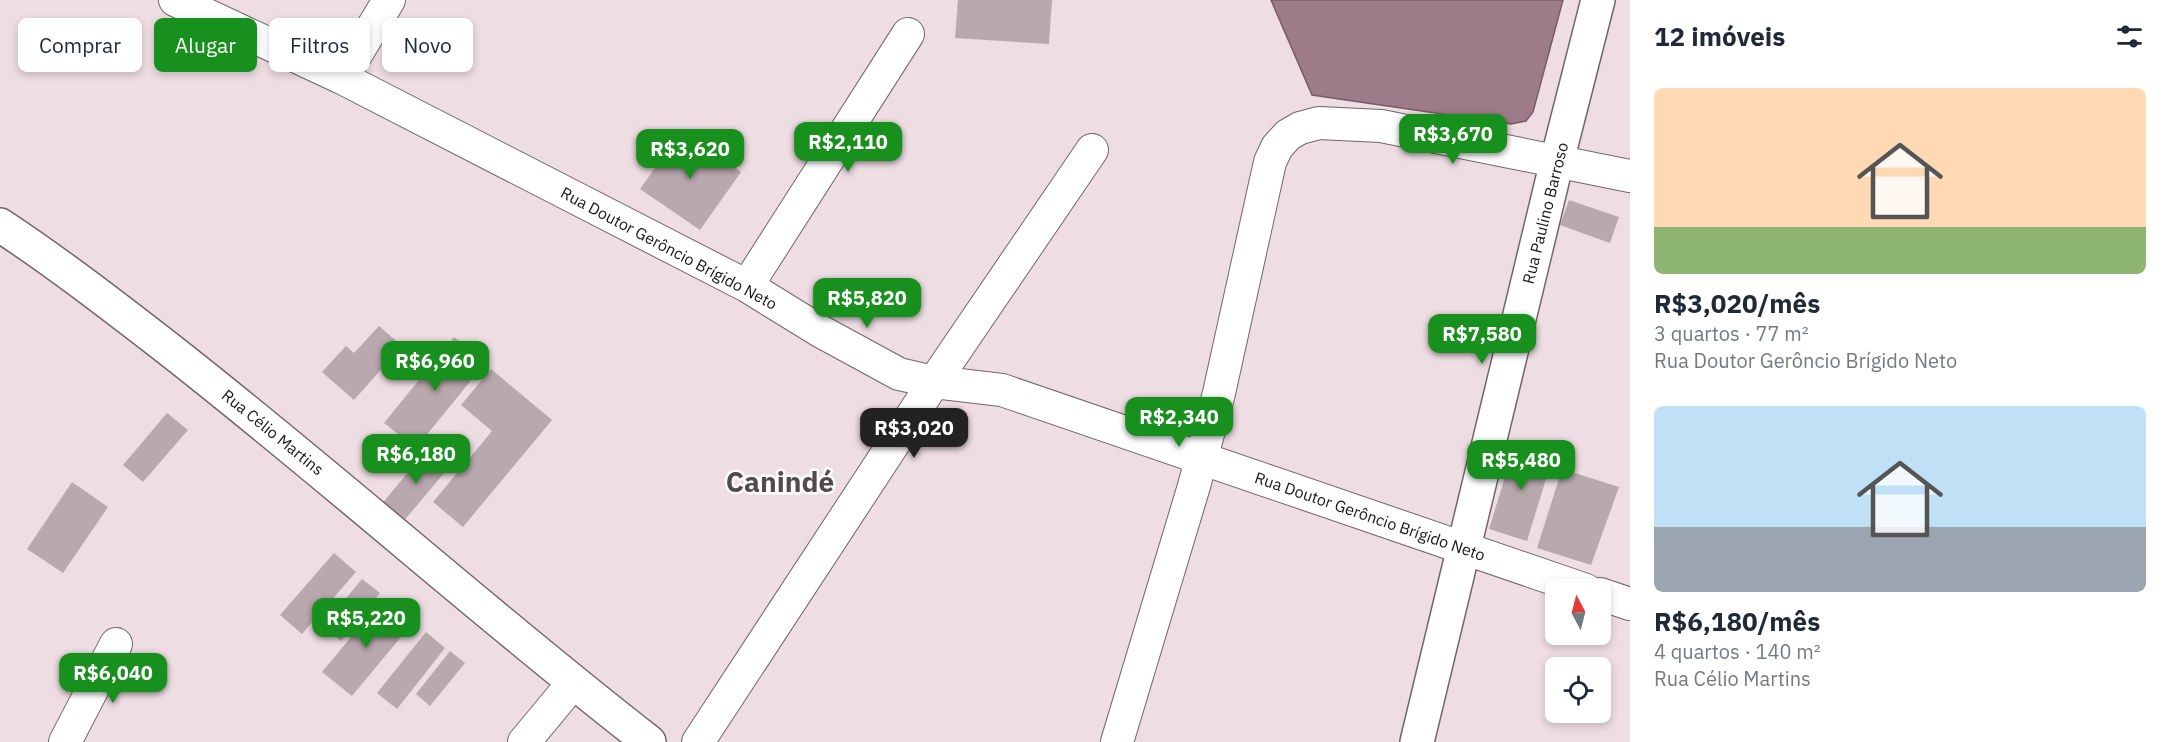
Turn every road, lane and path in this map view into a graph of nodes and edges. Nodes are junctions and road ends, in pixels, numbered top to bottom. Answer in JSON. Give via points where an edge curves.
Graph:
{"nodes":[{"id":1,"x":176,"y":0,"type":"edge"},
{"id":2,"x":389,"y":0,"type":"edge"},
{"id":3,"x":1598,"y":0,"type":"edge"},
{"id":4,"x":908,"y":34,"type":"dead end"},
{"id":5,"x":342,"y":78,"type":"junction"},
{"id":6,"x":1092,"y":150,"type":"dead end"},
{"id":7,"x":1557,"y":161,"type":"junction"},
{"id":8,"x":1630,"y":176,"type":"edge"},
{"id":9,"x":0,"y":225,"type":"edge"},
{"id":10,"x":747,"y":286,"type":"junction"},
{"id":11,"x":934,"y":382,"type":"junction"},
{"id":12,"x":1202,"y":459,"type":"junction"},
{"id":13,"x":1464,"y":549,"type":"junction"},
{"id":14,"x":1553,"y":579,"type":"edge"},
{"id":15,"x":1611,"y":598,"type":"edge"},
{"id":16,"x":1630,"y":604,"type":"edge"},
{"id":17,"x":116,"y":644,"type":"dead end"},
{"id":18,"x":573,"y":682,"type":"junction"},
{"id":19,"x":65,"y":742,"type":"edge"},
{"id":20,"x":524,"y":742,"type":"edge"},
{"id":21,"x":649,"y":742,"type":"edge"},
{"id":22,"x":698,"y":742,"type":"edge"},
{"id":23,"x":1118,"y":742,"type":"edge"},
{"id":24,"x":1417,"y":742,"type":"edge"}],
"edges":[{"from":1,"to":5,"type":"street","name":"Rua Doutor Gerôncio Brígido Neto"},
{"from":2,"to":5,"type":"street"},
{"from":3,"to":7,"type":"street","name":"Rua Paulino Barroso"},
{"from":4,"to":10,"type":"street"},
{"from":5,"to":10,"type":"street","name":"Rua Doutor Gerôncio Brígido Neto"},
{"from":6,"to":11,"type":"street"},
{"from":7,"to":8,"type":"street"},
{"from":7,"to":12,"type":"street","via":[[1381,126],[1319,123],[1288,135],[1270,162]]},
{"from":7,"to":13,"type":"street","name":"Rua Paulino Barroso"},
{"from":9,"to":18,"type":"street","name":"Rua Célio Martins","via":[[51,259],[246,409]]},
{"from":10,"to":11,"type":"street","name":"Rua Doutor Gerôncio Brígido Neto","via":[[858,353],[899,374]]},
{"from":11,"to":12,"type":"street","name":"Rua Doutor Gerôncio Brígido Neto","via":[[1002,390]]},
{"from":11,"to":22,"type":"street"},
{"from":12,"to":13,"type":"street","name":"Rua Doutor Gerôncio Brígido Neto"},
{"from":12,"to":23,"type":"street"},
{"from":13,"to":14,"type":"street","name":"Rua Doutor Gerôncio Brígido Neto"},
{"from":13,"to":24,"type":"street","name":"Rua Paulino Barroso"},
{"from":15,"to":16,"type":"street"},
{"from":17,"to":19,"type":"street"},
{"from":18,"to":20,"type":"street"},
{"from":18,"to":21,"type":"street","name":"Rua Célio Martins"}]}
